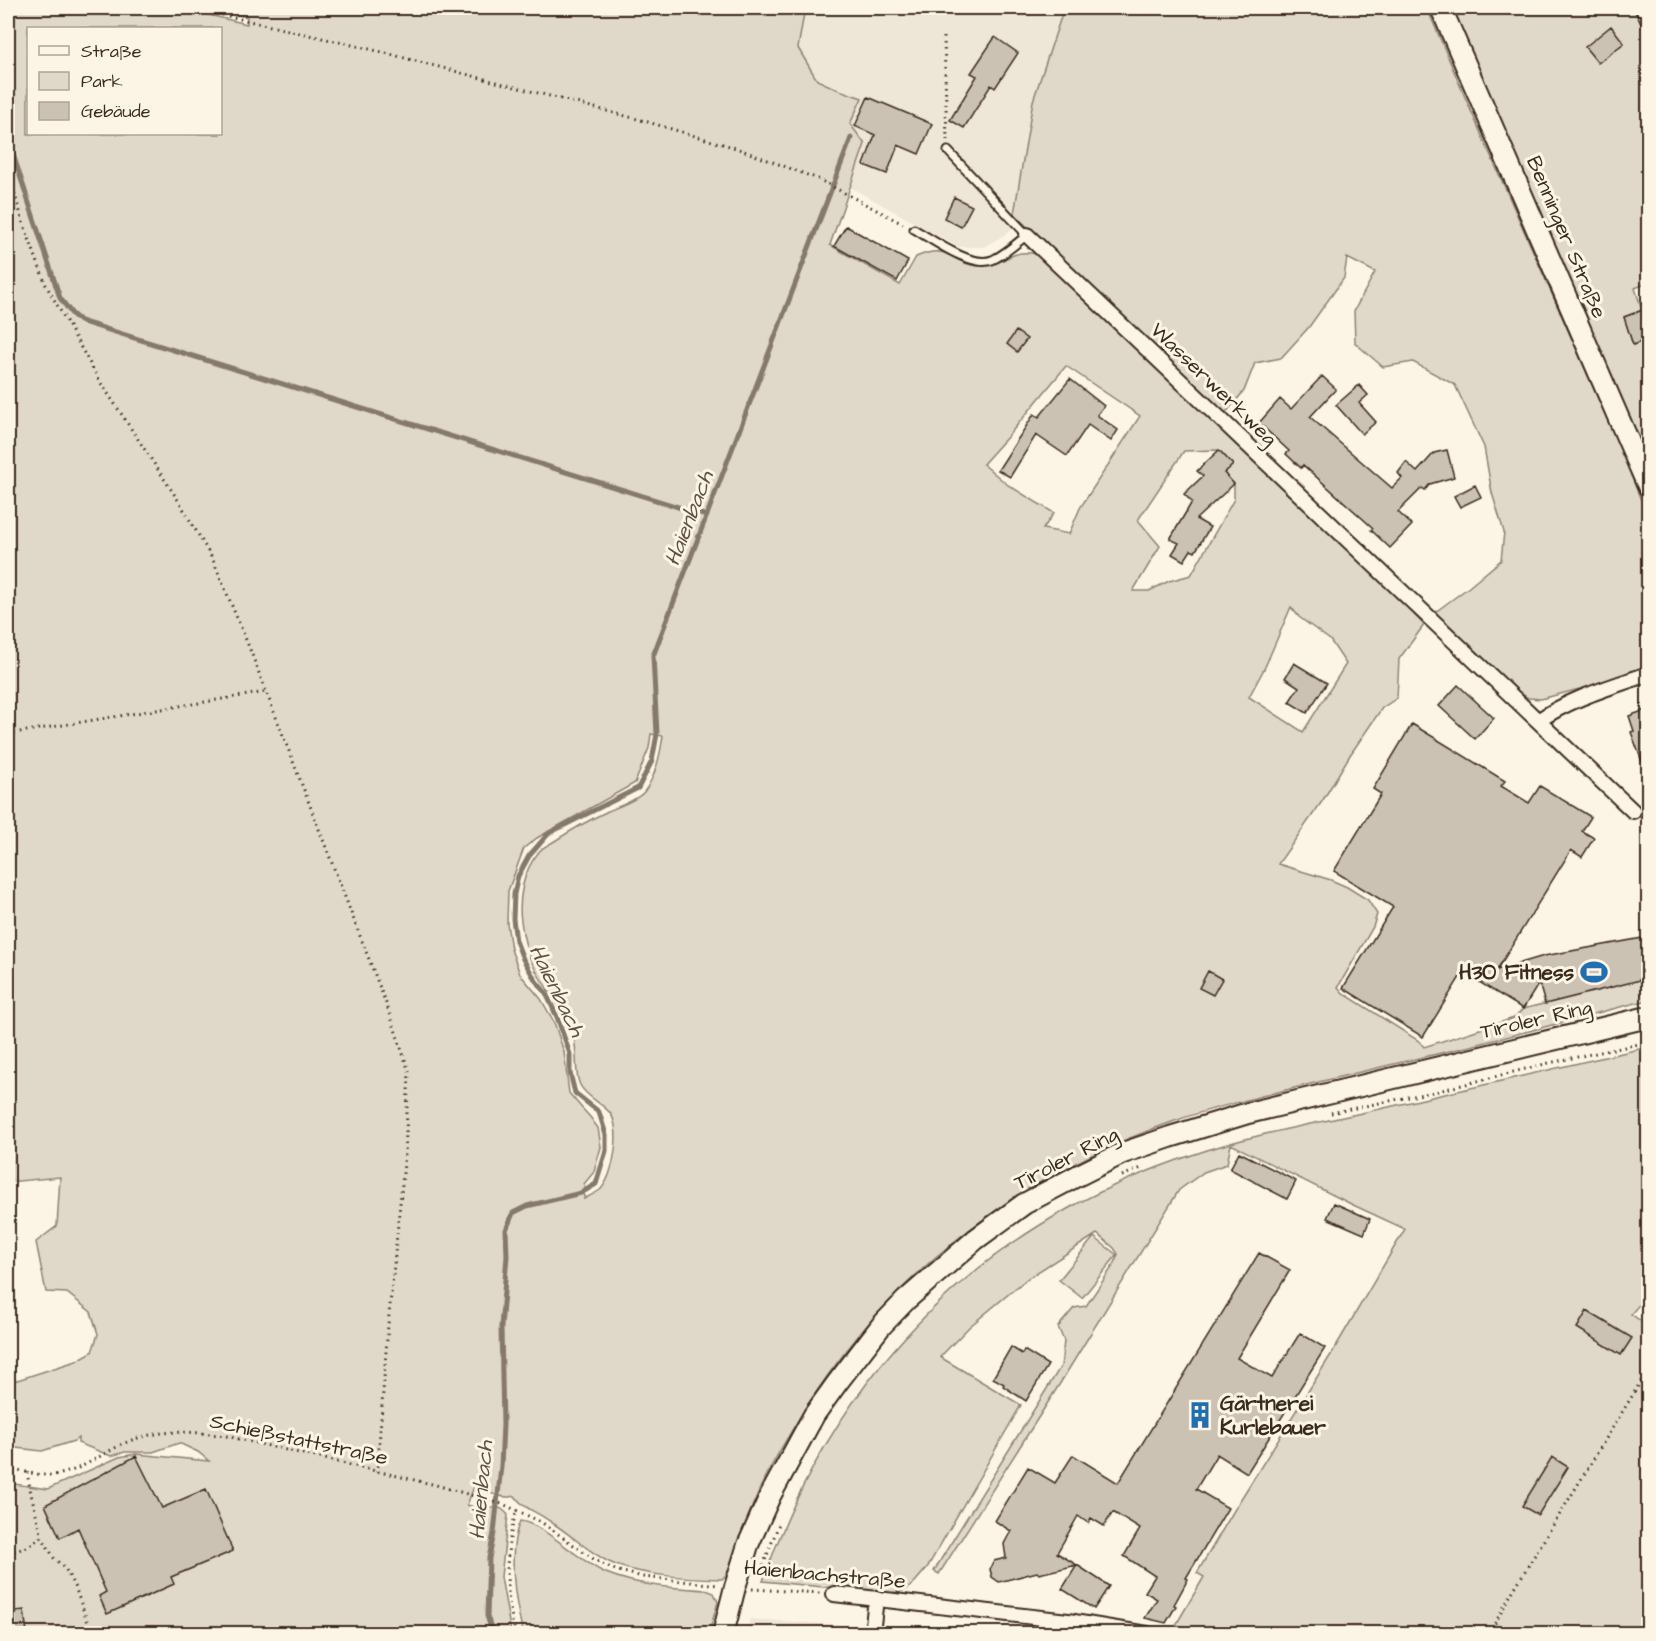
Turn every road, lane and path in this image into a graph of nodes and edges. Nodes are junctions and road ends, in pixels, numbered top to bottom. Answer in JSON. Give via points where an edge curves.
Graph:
{"nodes":[{"id":1,"x":193,"y":8,"type":"edge"},
{"id":2,"x":1441,"y":8,"type":"edge"},
{"id":3,"x":1643,"y":8,"type":"edge"},
{"id":4,"x":1648,"y":19,"type":"edge"},
{"id":5,"x":944,"y":37,"type":"dead end"},
{"id":6,"x":948,"y":151,"type":"joint"},
{"id":7,"x":8,"y":170,"type":"edge"},
{"id":8,"x":914,"y":229,"type":"joint"},
{"id":9,"x":1028,"y":235,"type":"junction"},
{"id":10,"x":1648,"y":486,"type":"edge"},
{"id":11,"x":1648,"y":674,"type":"edge"},
{"id":12,"x":266,"y":692,"type":"junction"},
{"id":13,"x":1538,"y":721,"type":"junction"},
{"id":14,"x":8,"y":734,"type":"edge"},
{"id":15,"x":1634,"y":812,"type":"dead end"},
{"id":16,"x":1648,"y":1017,"type":"edge"},
{"id":17,"x":1648,"y":1042,"type":"edge"},
{"id":18,"x":1329,"y":1114,"type":"dead end"},
{"id":19,"x":1153,"y":1163,"type":"dead end"},
{"id":20,"x":1116,"y":1179,"type":"dead end"},
{"id":21,"x":1648,"y":1370,"type":"edge"},
{"id":22,"x":8,"y":1467,"type":"edge"},
{"id":23,"x":27,"y":1472,"type":"junction"},
{"id":24,"x":376,"y":1472,"type":"junction"},
{"id":25,"x":517,"y":1510,"type":"junction"},
{"id":26,"x":782,"y":1516,"type":"dead end"},
{"id":27,"x":42,"y":1537,"type":"junction"},
{"id":28,"x":8,"y":1553,"type":"edge"},
{"id":29,"x":757,"y":1579,"type":"dead end"},
{"id":30,"x":735,"y":1587,"type":"junction"},
{"id":31,"x":834,"y":1594,"type":"joint"},
{"id":32,"x":876,"y":1598,"type":"junction"},
{"id":33,"x":88,"y":1623,"type":"dead end"},
{"id":34,"x":516,"y":1634,"type":"edge"},
{"id":35,"x":723,"y":1634,"type":"edge"},
{"id":36,"x":872,"y":1634,"type":"edge"},
{"id":37,"x":1147,"y":1634,"type":"edge"},
{"id":38,"x":1489,"y":1634,"type":"edge"}],
"edges":[{"from":1,"to":8,"type":"path","via":[[378,51],[736,148],[828,184]]},
{"from":2,"to":10,"type":"main road","name":"Benninger Straße"},
{"from":3,"to":4,"type":"street"},
{"from":5,"to":6,"type":"path"},
{"from":6,"to":9,"type":"lane","name":"Wasserwerkweg"},
{"from":7,"to":12,"type":"path","via":[[46,285],[99,380],[213,560]]},
{"from":8,"to":9,"type":"lane","via":[[968,260],[980,262],[994,260]]},
{"from":9,"to":13,"type":"street","name":"Wasserwerkweg"},
{"from":11,"to":13,"type":"street","via":[[1579,699]]},
{"from":12,"to":14,"type":"path"},
{"from":12,"to":24,"type":"path","via":[[409,1072]]},
{"from":13,"to":15,"type":"street","name":"Wasserwerkweg"},
{"from":16,"to":30,"type":"main road","name":"Tiroler Ring","via":[[1248,1113],[1123,1153],[1024,1204],[976,1239],[906,1300],[837,1383],[814,1415],[770,1496]]},
{"from":17,"to":18,"type":"path"},
{"from":19,"to":20,"type":"path"},
{"from":21,"to":38,"type":"path"},
{"from":22,"to":23,"type":"path","name":"Schießstattstraße"},
{"from":23,"to":24,"type":"path","name":"Schießstattstraße","via":[[56,1475],[74,1470],[136,1438],[163,1432],[191,1432],[226,1436]]},
{"from":23,"to":27,"type":"path"},
{"from":24,"to":25,"type":"path","name":"Schießstattstraße","via":[[436,1485]]},
{"from":25,"to":30,"type":"path","name":"Haienbachstraße","via":[[615,1570],[643,1577]]},
{"from":25,"to":34,"type":"path","via":[[507,1572]]},
{"from":26,"to":29,"type":"path"},
{"from":27,"to":28,"type":"path"},
{"from":27,"to":33,"type":"path","via":[[66,1570]]},
{"from":30,"to":31,"type":"path","name":"Haienbachstraße"},
{"from":30,"to":35,"type":"main road","name":"Tiroler Ring"},
{"from":31,"to":32,"type":"street","name":"Haienbachstraße"},
{"from":32,"to":36,"type":"street"},
{"from":32,"to":37,"type":"street","name":"Haienbachstraße"}]}
